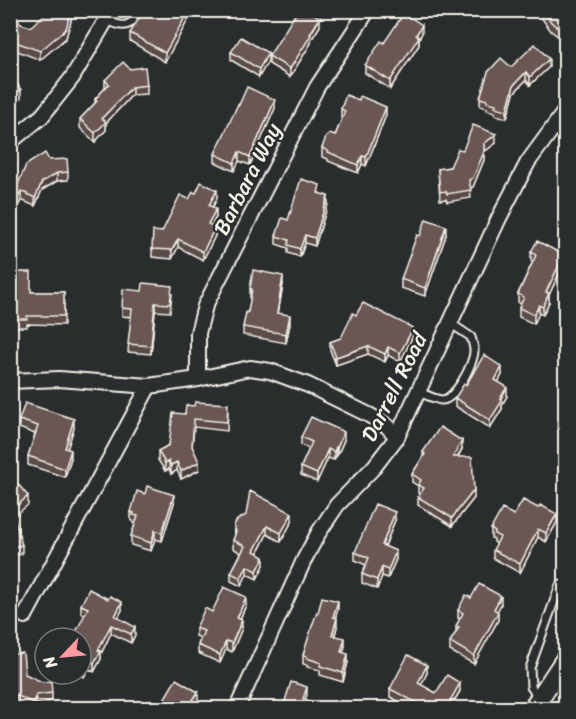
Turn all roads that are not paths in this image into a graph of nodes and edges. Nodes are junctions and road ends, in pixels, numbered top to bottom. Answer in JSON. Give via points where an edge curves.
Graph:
{"nodes":[{"id":1,"x":142,"y":10,"type":"edge"},
{"id":2,"x":368,"y":10,"type":"edge"},
{"id":3,"x":109,"y":15,"type":"edge"},
{"id":4,"x":566,"y":110,"type":"edge"},
{"id":5,"x":10,"y":142,"type":"edge"},
{"id":6,"x":450,"y":323,"type":"junction"},
{"id":7,"x":198,"y":379,"type":"junction"},
{"id":8,"x":10,"y":381,"type":"edge"},
{"id":9,"x":149,"y":386,"type":"junction"},
{"id":10,"x":418,"y":392,"type":"junction"},
{"id":11,"x":397,"y":437,"type":"junction"},
{"id":12,"x":560,"y":585,"type":"dead end"},
{"id":13,"x":25,"y":616,"type":"dead end"},
{"id":14,"x":566,"y":658,"type":"edge"},
{"id":15,"x":536,"y":704,"type":"edge"},
{"id":16,"x":237,"y":708,"type":"edge"}],
"edges":[{"from":1,"to":3,"type":"lane","via":[[126,26],[118,26]]},
{"from":2,"to":7,"type":"street","name":"Barbara Way","via":[[317,87],[205,306],[198,333]]},
{"from":3,"to":5,"type":"street","via":[[72,78],[42,116]]},
{"from":4,"to":6,"type":"street","name":"Darrell Road","via":[[528,162]]},
{"from":6,"to":10,"type":"street","name":"Darrell Road"},
{"from":6,"to":10,"type":"lane","via":[[471,337],[472,363],[457,389],[446,399]]},
{"from":7,"to":9,"type":"street"},
{"from":7,"to":11,"type":"street","via":[[250,368],[270,371],[369,415]]},
{"from":8,"to":9,"type":"street","via":[[59,379]]},
{"from":9,"to":13,"type":"street"},
{"from":10,"to":11,"type":"street","name":"Darrell Road"},
{"from":11,"to":16,"type":"street","name":"Darrell Road","via":[[337,505],[319,532]]},
{"from":12,"to":15,"type":"lane","via":[[530,668]]},
{"from":14,"to":15,"type":"main road"}]}
